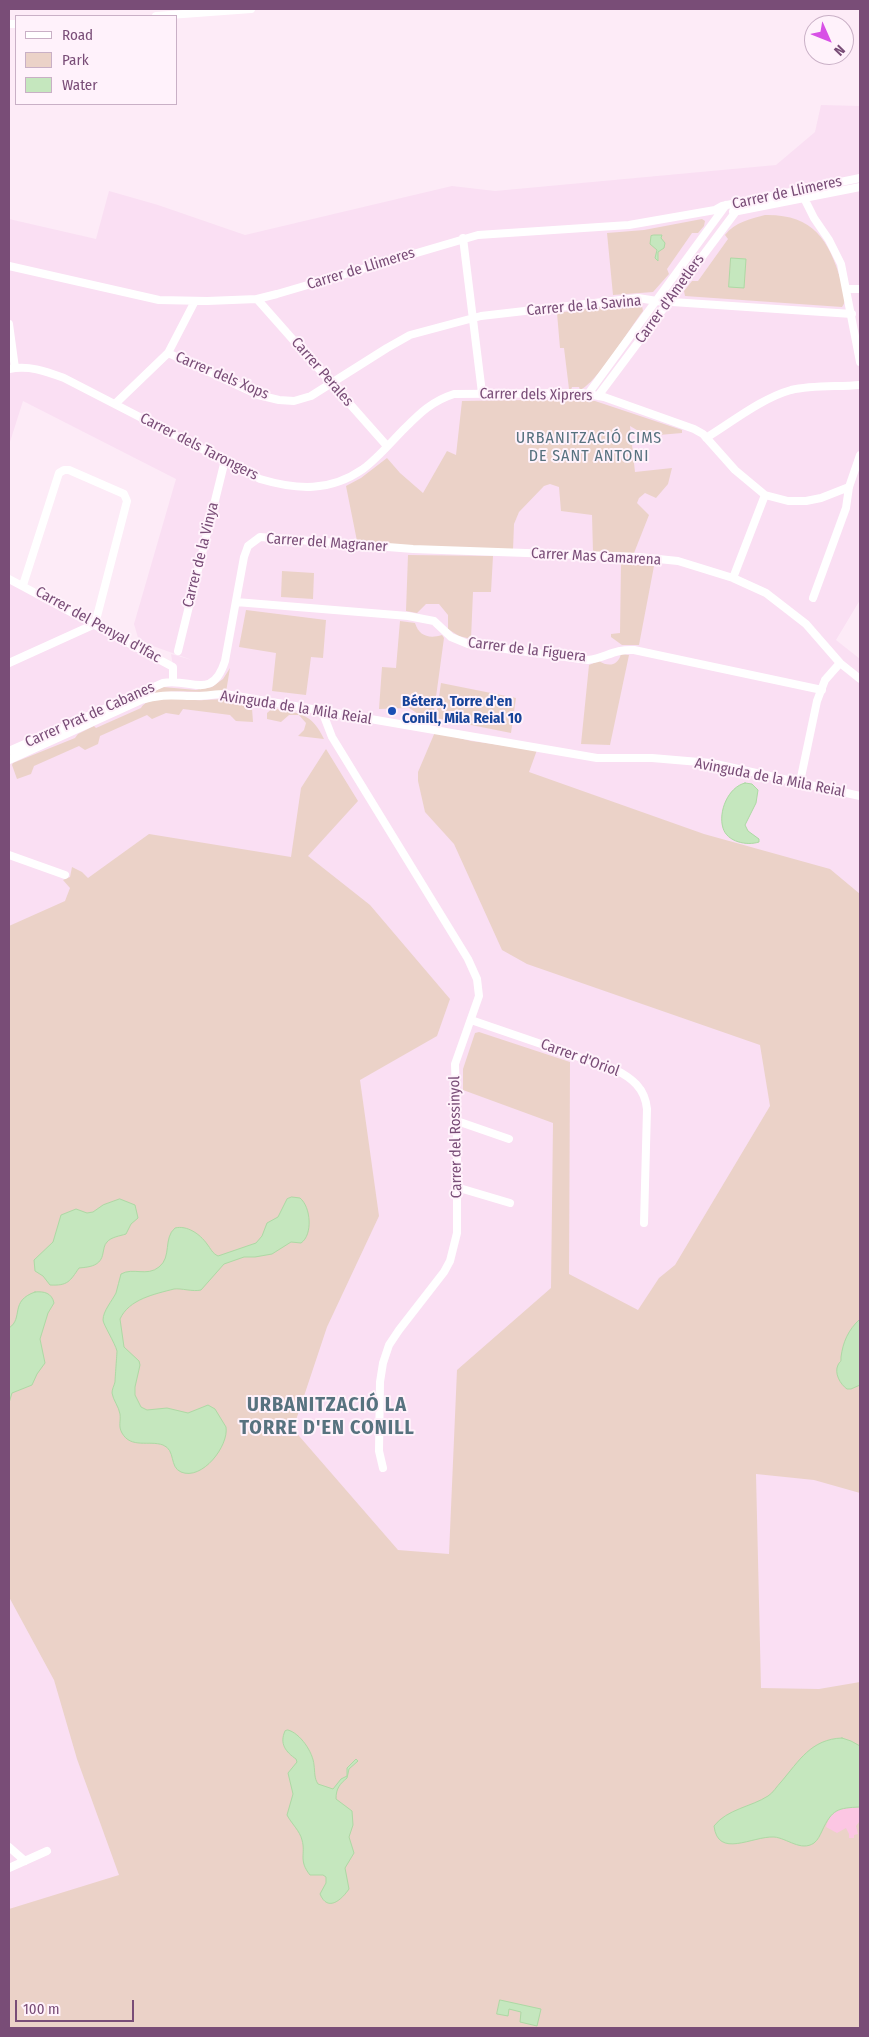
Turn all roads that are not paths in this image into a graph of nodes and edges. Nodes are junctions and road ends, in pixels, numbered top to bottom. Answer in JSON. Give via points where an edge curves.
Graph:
{"nodes":[{"id":1,"x":251,"y":9,"type":"edge"},
{"id":2,"x":170,"y":15,"type":"edge"},
{"id":3,"x":860,"y":178,"type":"edge"},
{"id":4,"x":860,"y":187,"type":"edge"},
{"id":5,"x":800,"y":190,"type":"junction"},
{"id":6,"x":804,"y":199,"type":"junction"},
{"id":7,"x":743,"y":202,"type":"junction"},
{"id":8,"x":726,"y":205,"type":"joint"},
{"id":9,"x":718,"y":212,"type":"junction"},
{"id":10,"x":734,"y":212,"type":"junction"},
{"id":11,"x":463,"y":238,"type":"junction"},
{"id":12,"x":9,"y":266,"type":"edge"},
{"id":13,"x":847,"y":289,"type":"junction"},
{"id":14,"x":860,"y":289,"type":"edge"},
{"id":15,"x":257,"y":299,"type":"junction"},
{"id":16,"x":195,"y":301,"type":"junction"},
{"id":17,"x":656,"y":301,"type":"junction"},
{"id":18,"x":668,"y":302,"type":"junction"},
{"id":19,"x":852,"y":314,"type":"junction"},
{"id":20,"x":473,"y":318,"type":"junction"},
{"id":21,"x":9,"y":324,"type":"edge"},
{"id":22,"x":168,"y":353,"type":"junction"},
{"id":23,"x":860,"y":362,"type":"edge"},
{"id":24,"x":12,"y":368,"type":"edge"},
{"id":25,"x":332,"y":384,"type":"junction"},
{"id":26,"x":860,"y":384,"type":"edge"},
{"id":27,"x":482,"y":393,"type":"junction"},
{"id":28,"x":588,"y":394,"type":"junction"},
{"id":29,"x":598,"y":396,"type":"junction"},
{"id":30,"x":115,"y":404,"type":"junction"},
{"id":31,"x":706,"y":438,"type":"junction"},
{"id":32,"x":387,"y":446,"type":"junction"},
{"id":33,"x":860,"y":455,"type":"edge"},
{"id":34,"x":224,"y":460,"type":"junction"},
{"id":35,"x":849,"y":487,"type":"junction"},
{"id":36,"x":765,"y":495,"type":"junction"},
{"id":37,"x":413,"y":549,"type":"joint"},
{"id":38,"x":733,"y":578,"type":"junction"},
{"id":39,"x":9,"y":579,"type":"edge"},
{"id":40,"x":23,"y":585,"type":"junction"},
{"id":41,"x":813,"y":598,"type":"dead end"},
{"id":42,"x":236,"y":602,"type":"junction"},
{"id":43,"x":95,"y":624,"type":"junction"},
{"id":44,"x":178,"y":651,"type":"dead end"},
{"id":45,"x":9,"y":663,"type":"edge"},
{"id":46,"x":840,"y":663,"type":"junction"},
{"id":47,"x":860,"y":679,"type":"edge"},
{"id":48,"x":173,"y":680,"type":"junction"},
{"id":49,"x":822,"y":690,"type":"junction"},
{"id":50,"x":322,"y":711,"type":"junction"},
{"id":51,"x":9,"y":751,"type":"edge"},
{"id":52,"x":9,"y":760,"type":"edge"},
{"id":53,"x":800,"y":782,"type":"junction"},
{"id":54,"x":860,"y":796,"type":"edge"},
{"id":55,"x":9,"y":855,"type":"edge"},
{"id":56,"x":65,"y":875,"type":"dead end"},
{"id":57,"x":471,"y":1020,"type":"junction"},
{"id":58,"x":457,"y":1121,"type":"junction"},
{"id":59,"x":508,"y":1139,"type":"dead end"},
{"id":60,"x":456,"y":1187,"type":"junction"},
{"id":61,"x":510,"y":1203,"type":"dead end"},
{"id":62,"x":644,"y":1223,"type":"dead end"},
{"id":63,"x":383,"y":1468,"type":"dead end"},
{"id":64,"x":9,"y":1847,"type":"edge"},
{"id":65,"x":46,"y":1851,"type":"dead end"},
{"id":66,"x":25,"y":1861,"type":"junction"},
{"id":67,"x":9,"y":1868,"type":"edge"}],
"edges":[{"from":1,"to":2,"type":"street"},
{"from":3,"to":5,"type":"street","name":"Carrer de Llimeres"},
{"from":4,"to":6,"type":"street","name":"Carrer de Llimeres"},
{"from":5,"to":6,"type":"street"},
{"from":5,"to":7,"type":"street","name":"Carrer de Llimeres"},
{"from":6,"to":10,"type":"street","name":"Carrer de Llimeres"},
{"from":6,"to":13,"type":"street","via":[[841,264]]},
{"from":7,"to":8,"type":"street","name":"Carrer de Llimeres"},
{"from":7,"to":10,"type":"street","name":"Carrer d'Ametlers"},
{"from":8,"to":9,"type":"street","name":"Carrer d'Ametlers"},
{"from":9,"to":10,"type":"street","name":"Carrer de Llimeres"},
{"from":9,"to":11,"type":"street","name":"Carrer de Llimeres","via":[[630,225]]},
{"from":9,"to":17,"type":"street","name":"Carrer d'Ametlers"},
{"from":10,"to":18,"type":"street","name":"Carrer d'Ametlers"},
{"from":11,"to":15,"type":"street","name":"Carrer de Llimeres"},
{"from":11,"to":20,"type":"street"},
{"from":12,"to":16,"type":"street","name":"Carrer de Llimeres","via":[[159,300]]},
{"from":13,"to":14,"type":"street"},
{"from":13,"to":19,"type":"street"},
{"from":15,"to":16,"type":"street","name":"Carrer de Llimeres"},
{"from":15,"to":25,"type":"street","name":"Carrer Perales"},
{"from":16,"to":22,"type":"street"},
{"from":17,"to":18,"type":"street","name":"Carrer de la Savina"},
{"from":17,"to":20,"type":"street","name":"Carrer de la Savina","via":[[638,298]]},
{"from":17,"to":28,"type":"street","name":"Carrer d'Ametlers"},
{"from":18,"to":19,"type":"street","name":"Carrer de la Savina"},
{"from":18,"to":29,"type":"street","name":"Carrer d'Ametlers"},
{"from":19,"to":23,"type":"street"},
{"from":20,"to":25,"type":"street","name":"Carrer de la Savina","via":[[410,335]]},
{"from":20,"to":27,"type":"street"},
{"from":21,"to":24,"type":"street"},
{"from":22,"to":25,"type":"street","name":"Carrer dels Xops","via":[[258,395],[279,400],[294,401],[311,396]]},
{"from":22,"to":30,"type":"street"},
{"from":24,"to":30,"type":"street","name":"Carrer dels Tarongers","via":[[37,369],[64,378]]},
{"from":25,"to":32,"type":"street","name":"Carrer Perales"},
{"from":26,"to":31,"type":"street","via":[[791,390],[773,397]]},
{"from":27,"to":28,"type":"street","name":"Carrer dels Xiprers"},
{"from":27,"to":32,"type":"street","name":"Carrer dels Xiprers","via":[[454,394],[439,399],[426,407]]},
{"from":28,"to":29,"type":"street","name":"Carrer dels Xiprers"},
{"from":29,"to":31,"type":"street","name":"Carrer dels Xiprers","via":[[694,429]]},
{"from":30,"to":34,"type":"street","name":"Carrer dels Tarongers"},
{"from":31,"to":36,"type":"street","name":"Carrer dels Xiprers","via":[[735,470]]},
{"from":32,"to":34,"type":"street","name":"Carrer dels Tarongers","via":[[363,468],[341,481],[300,488],[260,479]]},
{"from":33,"to":35,"type":"street"},
{"from":34,"to":44,"type":"street","name":"Carrer de la Vinya"},
{"from":35,"to":36,"type":"street","name":"Carrer dels Xiprers","via":[[806,501]]},
{"from":35,"to":41,"type":"street","via":[[846,508]]},
{"from":36,"to":38,"type":"street"},
{"from":37,"to":38,"type":"street","name":"Carrer Mas Camarena","via":[[640,557],[678,562]]},
{"from":37,"to":42,"type":"street","name":"Carrer del Magraner","via":[[260,536],[248,546]]},
{"from":38,"to":46,"type":"street","name":"Carrer Mas Camarena","via":[[766,593],[792,611]]},
{"from":39,"to":40,"type":"street","name":"Carrer del Penyal d'Ifac"},
{"from":40,"to":43,"type":"street","name":"Carrer del Penyal d'Ifac"},
{"from":40,"to":43,"type":"street","via":[[59,473],[70,470],[118,490],[127,501]]},
{"from":42,"to":48,"type":"street","name":"Carrer del Magraner","via":[[222,671],[209,684],[190,686]]},
{"from":42,"to":49,"type":"street","name":"Carrer de la Figuera","via":[[408,616],[434,622],[452,638],[475,645],[588,660],[616,650],[634,650]]},
{"from":43,"to":45,"type":"street"},
{"from":43,"to":48,"type":"street","name":"Carrer del Penyal d'Ifac","via":[[173,666]]},
{"from":46,"to":47,"type":"street","name":"Carrer Mas Camarena"},
{"from":46,"to":49,"type":"street"},
{"from":48,"to":51,"type":"street","name":"Carrer Prat de Cabanes"},
{"from":49,"to":53,"type":"street","via":[[813,716]]},
{"from":50,"to":52,"type":"street","name":"Avinguda de la Mila Reial","via":[[225,694],[157,695]]},
{"from":50,"to":53,"type":"street","name":"Avinguda de la Mila Reial","via":[[597,758],[711,763]]},
{"from":50,"to":57,"type":"street","name":"Carrer del Rossinyol","via":[[332,737],[468,959],[477,979],[479,996]]},
{"from":53,"to":54,"type":"street","name":"Avinguda de la Mila Reial"},
{"from":55,"to":56,"type":"street"},
{"from":57,"to":58,"type":"street","name":"Carrer del Rossinyol","via":[[455,1064]]},
{"from":57,"to":62,"type":"street","name":"Carrer d'Oriol","via":[[614,1069],[638,1086],[646,1097],[647,1109]]},
{"from":58,"to":59,"type":"street"},
{"from":58,"to":60,"type":"street","name":"Carrer del Rossinyol"},
{"from":60,"to":61,"type":"street"},
{"from":60,"to":63,"type":"street","name":"Carrer del Rossinyol","via":[[457,1233],[450,1261],[389,1345],[383,1363],[379,1451]]},
{"from":64,"to":66,"type":"street"},
{"from":65,"to":66,"type":"street"},
{"from":66,"to":67,"type":"street"}]}
